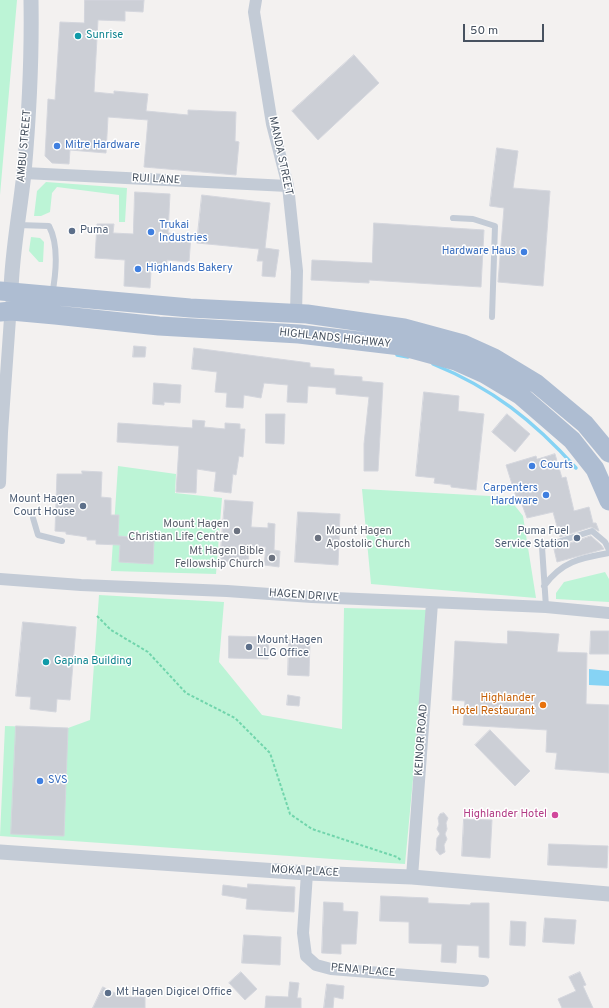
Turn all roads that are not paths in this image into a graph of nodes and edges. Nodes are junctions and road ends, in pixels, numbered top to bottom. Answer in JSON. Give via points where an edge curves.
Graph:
{"nodes":[{"id":1,"x":31,"y":0,"type":"edge"},
{"id":2,"x":256,"y":0,"type":"edge"},
{"id":3,"x":24,"y":173,"type":"junction"},
{"id":4,"x":288,"y":186,"type":"junction"},
{"id":5,"x":453,"y":218,"type":"dead end"},
{"id":6,"x":17,"y":225,"type":"junction"},
{"id":7,"x":6,"y":291,"type":"edge"},
{"id":8,"x":52,"y":295,"type":"junction"},
{"id":9,"x":5,"y":312,"type":"edge"},
{"id":10,"x":296,"y":314,"type":"junction"},
{"id":11,"x":492,"y":317,"type":"dead end"},
{"id":12,"x":609,"y":453,"type":"edge"},
{"id":13,"x":0,"y":484,"type":"edge"},
{"id":14,"x":609,"y":500,"type":"edge"},
{"id":15,"x":33,"y":518,"type":"dead end"},
{"id":16,"x":62,"y":541,"type":"dead end"},
{"id":17,"x":609,"y":550,"type":"edge"},
{"id":18,"x":609,"y":554,"type":"edge"},
{"id":19,"x":0,"y":581,"type":"edge"},
{"id":20,"x":544,"y":586,"type":"junction"},
{"id":21,"x":432,"y":602,"type":"junction"},
{"id":22,"x":546,"y":607,"type":"junction"},
{"id":23,"x":609,"y":613,"type":"edge"},
{"id":24,"x":0,"y":852,"type":"edge"},
{"id":25,"x":307,"y":873,"type":"junction"},
{"id":26,"x":412,"y":877,"type":"junction"},
{"id":27,"x":609,"y":894,"type":"edge"},
{"id":28,"x":483,"y":981,"type":"dead end"}],
"edges":[{"from":1,"to":3,"type":"street","name":"AMBU STREET"},
{"from":2,"to":4,"type":"street","name":"MANDA STREET","via":[[254,12],[272,124]]},
{"from":3,"to":4,"type":"street","name":"RUI LANE"},
{"from":3,"to":6,"type":"street","name":"AMBU STREET"},
{"from":4,"to":10,"type":"street","name":"MANDA STREET","via":[[298,271]]},
{"from":5,"to":11,"type":"lane","via":[[473,219],[495,226]]},
{"from":6,"to":7,"type":"street","name":"AMBU STREET"},
{"from":6,"to":8,"type":"lane","via":[[49,226],[54,234]]},
{"from":7,"to":8,"type":"main road","name":"HIGHLANDS HIGHWAY"},
{"from":7,"to":9,"type":"street"},
{"from":8,"to":10,"type":"main road","name":"HIGHLANDS HIGHWAY","via":[[190,308]]},
{"from":9,"to":13,"type":"street"},
{"from":9,"to":14,"type":"main road","name":"HIGHLANDS HIGHWAY","via":[[159,326],[299,334],[401,346],[456,361],[485,374],[520,395],[572,440],[595,469]]},
{"from":10,"to":12,"type":"main road","name":"HIGHLANDS HIGHWAY","via":[[404,328],[463,344],[494,358],[537,384],[585,424]]},
{"from":15,"to":16,"type":"lane","via":[[38,535]]},
{"from":17,"to":20,"type":"lane","via":[[605,542],[592,531],[542,547]]},
{"from":18,"to":20,"type":"lane","via":[[571,562],[552,574]]},
{"from":19,"to":21,"type":"street","name":"HAGEN DRIVE"},
{"from":20,"to":22,"type":"lane"},
{"from":21,"to":22,"type":"street","name":"HAGEN DRIVE"},
{"from":21,"to":26,"type":"street","name":"KEINOR ROAD"},
{"from":22,"to":23,"type":"street","name":"HAGEN DRIVE"},
{"from":24,"to":25,"type":"street","name":"MOKA PLACE"},
{"from":25,"to":26,"type":"street","name":"MOKA PLACE"},
{"from":25,"to":28,"type":"street","name":"PENA PLACE","via":[[303,933],[306,956],[316,965],[332,969]]},
{"from":26,"to":27,"type":"street","name":"MOKA PLACE"}]}
